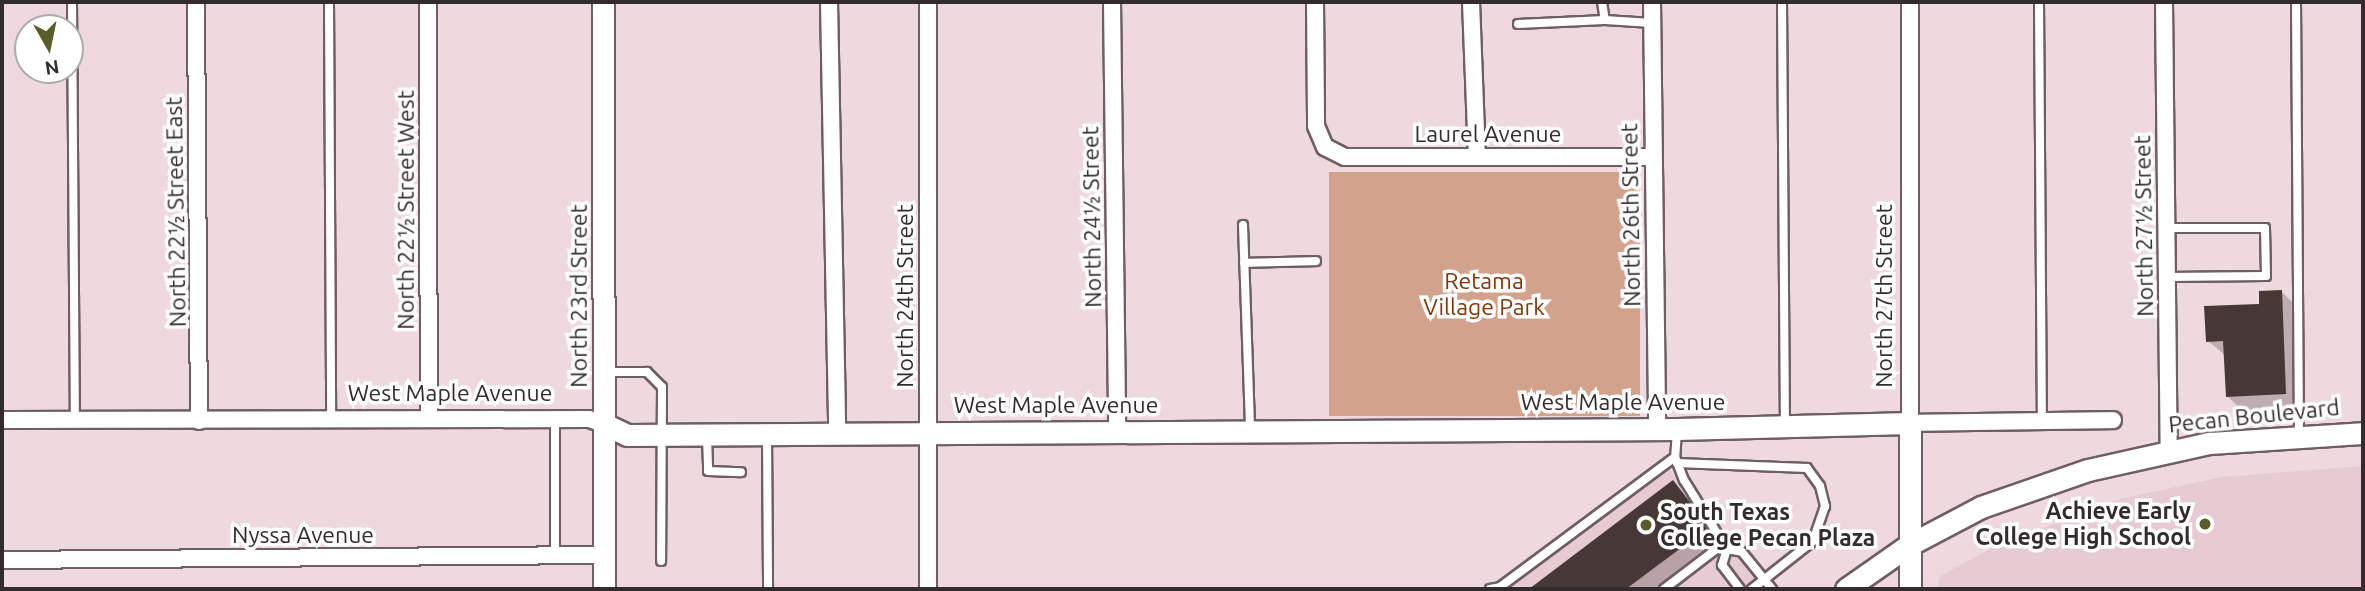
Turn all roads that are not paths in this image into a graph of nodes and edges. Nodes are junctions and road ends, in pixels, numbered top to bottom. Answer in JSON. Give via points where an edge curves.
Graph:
{"nodes":[{"id":1,"x":72,"y":2,"type":"edge"},
{"id":2,"x":196,"y":2,"type":"edge"},
{"id":3,"x":329,"y":2,"type":"edge"},
{"id":4,"x":428,"y":2,"type":"edge"},
{"id":5,"x":603,"y":2,"type":"edge"},
{"id":6,"x":829,"y":2,"type":"edge"},
{"id":7,"x":928,"y":2,"type":"edge"},
{"id":8,"x":1112,"y":2,"type":"edge"},
{"id":9,"x":1315,"y":2,"type":"edge"},
{"id":10,"x":1471,"y":2,"type":"edge"},
{"id":11,"x":1602,"y":2,"type":"edge"},
{"id":12,"x":1652,"y":2,"type":"edge"},
{"id":13,"x":1783,"y":2,"type":"edge"},
{"id":14,"x":1910,"y":2,"type":"edge"},
{"id":15,"x":2039,"y":2,"type":"edge"},
{"id":16,"x":2164,"y":2,"type":"edge"},
{"id":17,"x":2296,"y":2,"type":"edge"},
{"id":18,"x":1605,"y":20,"type":"junction"},
{"id":19,"x":1652,"y":23,"type":"junction"},
{"id":20,"x":1518,"y":24,"type":"dead end"},
{"id":21,"x":1653,"y":157,"type":"junction"},
{"id":22,"x":1477,"y":158,"type":"junction"},
{"id":23,"x":1243,"y":225,"type":"dead end"},
{"id":24,"x":2167,"y":228,"type":"junction"},
{"id":25,"x":1316,"y":261,"type":"dead end"},
{"id":26,"x":1244,"y":263,"type":"junction"},
{"id":27,"x":2167,"y":277,"type":"junction"},
{"id":28,"x":605,"y":372,"type":"junction"},
{"id":29,"x":429,"y":418,"type":"junction"},
{"id":30,"x":331,"y":419,"type":"junction"},
{"id":31,"x":555,"y":419,"type":"junction"},
{"id":32,"x":2,"y":420,"type":"edge"},
{"id":33,"x":2113,"y":420,"type":"dead end"},
{"id":34,"x":75,"y":421,"type":"junction"},
{"id":35,"x":199,"y":421,"type":"junction"},
{"id":36,"x":2042,"y":421,"type":"junction"},
{"id":37,"x":1910,"y":423,"type":"junction"},
{"id":38,"x":606,"y":425,"type":"junction"},
{"id":39,"x":1785,"y":426,"type":"junction"},
{"id":40,"x":1667,"y":429,"type":"junction"},
{"id":41,"x":1250,"y":430,"type":"junction"},
{"id":42,"x":928,"y":431,"type":"junction"},
{"id":43,"x":836,"y":432,"type":"junction"},
{"id":44,"x":1117,"y":432,"type":"junction"},
{"id":45,"x":767,"y":433,"type":"junction"},
{"id":46,"x":2363,"y":433,"type":"edge"},
{"id":47,"x":662,"y":434,"type":"junction"},
{"id":48,"x":707,"y":434,"type":"junction"},
{"id":49,"x":2299,"y":434,"type":"junction"},
{"id":50,"x":2169,"y":450,"type":"junction"},
{"id":51,"x":1676,"y":460,"type":"junction"},
{"id":52,"x":741,"y":472,"type":"dead end"},
{"id":53,"x":1909,"y":545,"type":"junction"},
{"id":54,"x":1725,"y":547,"type":"junction"},
{"id":55,"x":604,"y":555,"type":"junction"},
{"id":56,"x":555,"y":556,"type":"junction"},
{"id":57,"x":2,"y":559,"type":"edge"},
{"id":58,"x":661,"y":561,"type":"dead end"},
{"id":59,"x":1764,"y":579,"type":"junction"},
{"id":60,"x":604,"y":589,"type":"edge"},
{"id":61,"x":768,"y":589,"type":"edge"},
{"id":62,"x":928,"y":589,"type":"edge"},
{"id":63,"x":1490,"y":589,"type":"edge"},
{"id":64,"x":1664,"y":589,"type":"edge"},
{"id":65,"x":1740,"y":589,"type":"edge"},
{"id":66,"x":1752,"y":589,"type":"edge"},
{"id":67,"x":1772,"y":589,"type":"edge"},
{"id":68,"x":1846,"y":589,"type":"edge"},
{"id":69,"x":1910,"y":589,"type":"edge"}],
"edges":[{"from":1,"to":34,"type":"lane"},
{"from":2,"to":35,"type":"street","name":"North 22½ Street East"},
{"from":3,"to":30,"type":"lane"},
{"from":4,"to":29,"type":"street","name":"North 22½ Street West"},
{"from":5,"to":28,"type":"street","name":"North 23rd Street"},
{"from":6,"to":43,"type":"street"},
{"from":7,"to":42,"type":"street","name":"North 24th Street"},
{"from":8,"to":44,"type":"street","name":"North 24½ Street"},
{"from":9,"to":22,"type":"street","name":"Laurel Avenue","via":[[1316,126],[1325,147],[1345,157]]},
{"from":10,"to":22,"type":"street"},
{"from":11,"to":18,"type":"lane"},
{"from":12,"to":19,"type":"street","name":"North 26th Street"},
{"from":13,"to":39,"type":"lane"},
{"from":14,"to":37,"type":"street","name":"North 27th Street"},
{"from":15,"to":36,"type":"lane"},
{"from":16,"to":24,"type":"street","name":"North 27½ Street"},
{"from":17,"to":49,"type":"lane"},
{"from":18,"to":19,"type":"lane"},
{"from":18,"to":20,"type":"lane"},
{"from":19,"to":21,"type":"street","name":"North 26th Street"},
{"from":21,"to":22,"type":"street","name":"Laurel Avenue"},
{"from":21,"to":40,"type":"street","name":"North 26th Street"},
{"from":23,"to":26,"type":"lane"},
{"from":24,"to":27,"type":"street","name":"North 27½ Street"},
{"from":24,"to":27,"type":"lane","via":[[2265,228],[2266,276]]},
{"from":25,"to":26,"type":"lane"},
{"from":26,"to":41,"type":"lane"},
{"from":27,"to":50,"type":"street","name":"North 27½ Street"},
{"from":28,"to":38,"type":"street","name":"North 23rd Street"},
{"from":28,"to":47,"type":"lane","via":[[647,372],[662,387]]},
{"from":29,"to":30,"type":"street","name":"West Maple Avenue"},
{"from":29,"to":31,"type":"street","name":"West Maple Avenue"},
{"from":30,"to":35,"type":"street","name":"West Maple Avenue"},
{"from":31,"to":38,"type":"street","name":"West Maple Avenue","via":[[589,419]]},
{"from":31,"to":56,"type":"lane"},
{"from":32,"to":34,"type":"street","name":"West Maple Avenue"},
{"from":33,"to":36,"type":"street","name":"West Maple Avenue"},
{"from":34,"to":35,"type":"street","name":"West Maple Avenue"},
{"from":36,"to":37,"type":"street","name":"West Maple Avenue"},
{"from":37,"to":39,"type":"street","name":"West Maple Avenue"},
{"from":37,"to":53,"type":"street","name":"North 27th Street"},
{"from":38,"to":47,"type":"street","name":"West Maple Avenue","via":[[627,435]]},
{"from":38,"to":55,"type":"street","name":"North 23rd Street"},
{"from":39,"to":40,"type":"street","name":"West Maple Avenue"},
{"from":40,"to":41,"type":"street","name":"West Maple Avenue"},
{"from":40,"to":51,"type":"lane"},
{"from":41,"to":44,"type":"street","name":"West Maple Avenue"},
{"from":42,"to":43,"type":"street","name":"West Maple Avenue"},
{"from":42,"to":44,"type":"street","name":"West Maple Avenue"},
{"from":42,"to":62,"type":"street","name":"North 24th Street"},
{"from":43,"to":45,"type":"street","name":"West Maple Avenue"},
{"from":45,"to":48,"type":"street","name":"West Maple Avenue"},
{"from":45,"to":61,"type":"lane"},
{"from":46,"to":49,"type":"street","name":"Pecan Boulevard"},
{"from":47,"to":48,"type":"street","name":"West Maple Avenue"},
{"from":47,"to":58,"type":"lane"},
{"from":48,"to":52,"type":"lane","via":[[708,471]]},
{"from":49,"to":50,"type":"street","name":"Pecan Boulevard"},
{"from":50,"to":53,"type":"street","name":"Pecan Boulevard","via":[[2088,470],[1981,507]]},
{"from":51,"to":54,"type":"lane"},
{"from":51,"to":59,"type":"lane","via":[[1807,468],[1820,486],[1825,506],[1822,520],[1813,541]]},
{"from":51,"to":63,"type":"lane","via":[[1500,587]]},
{"from":53,"to":68,"type":"street","name":"Pecan Boulevard"},
{"from":53,"to":69,"type":"street","name":"North 27th Street"},
{"from":54,"to":59,"type":"lane","via":[[1742,552]]},
{"from":54,"to":64,"type":"lane"},
{"from":54,"to":65,"type":"lane","via":[[1722,565]]},
{"from":55,"to":56,"type":"street","name":"Nyssa Avenue"},
{"from":55,"to":60,"type":"street","name":"North 23rd Street"},
{"from":56,"to":57,"type":"street","name":"Nyssa Avenue"},
{"from":59,"to":66,"type":"lane"},
{"from":59,"to":67,"type":"lane"}]}
